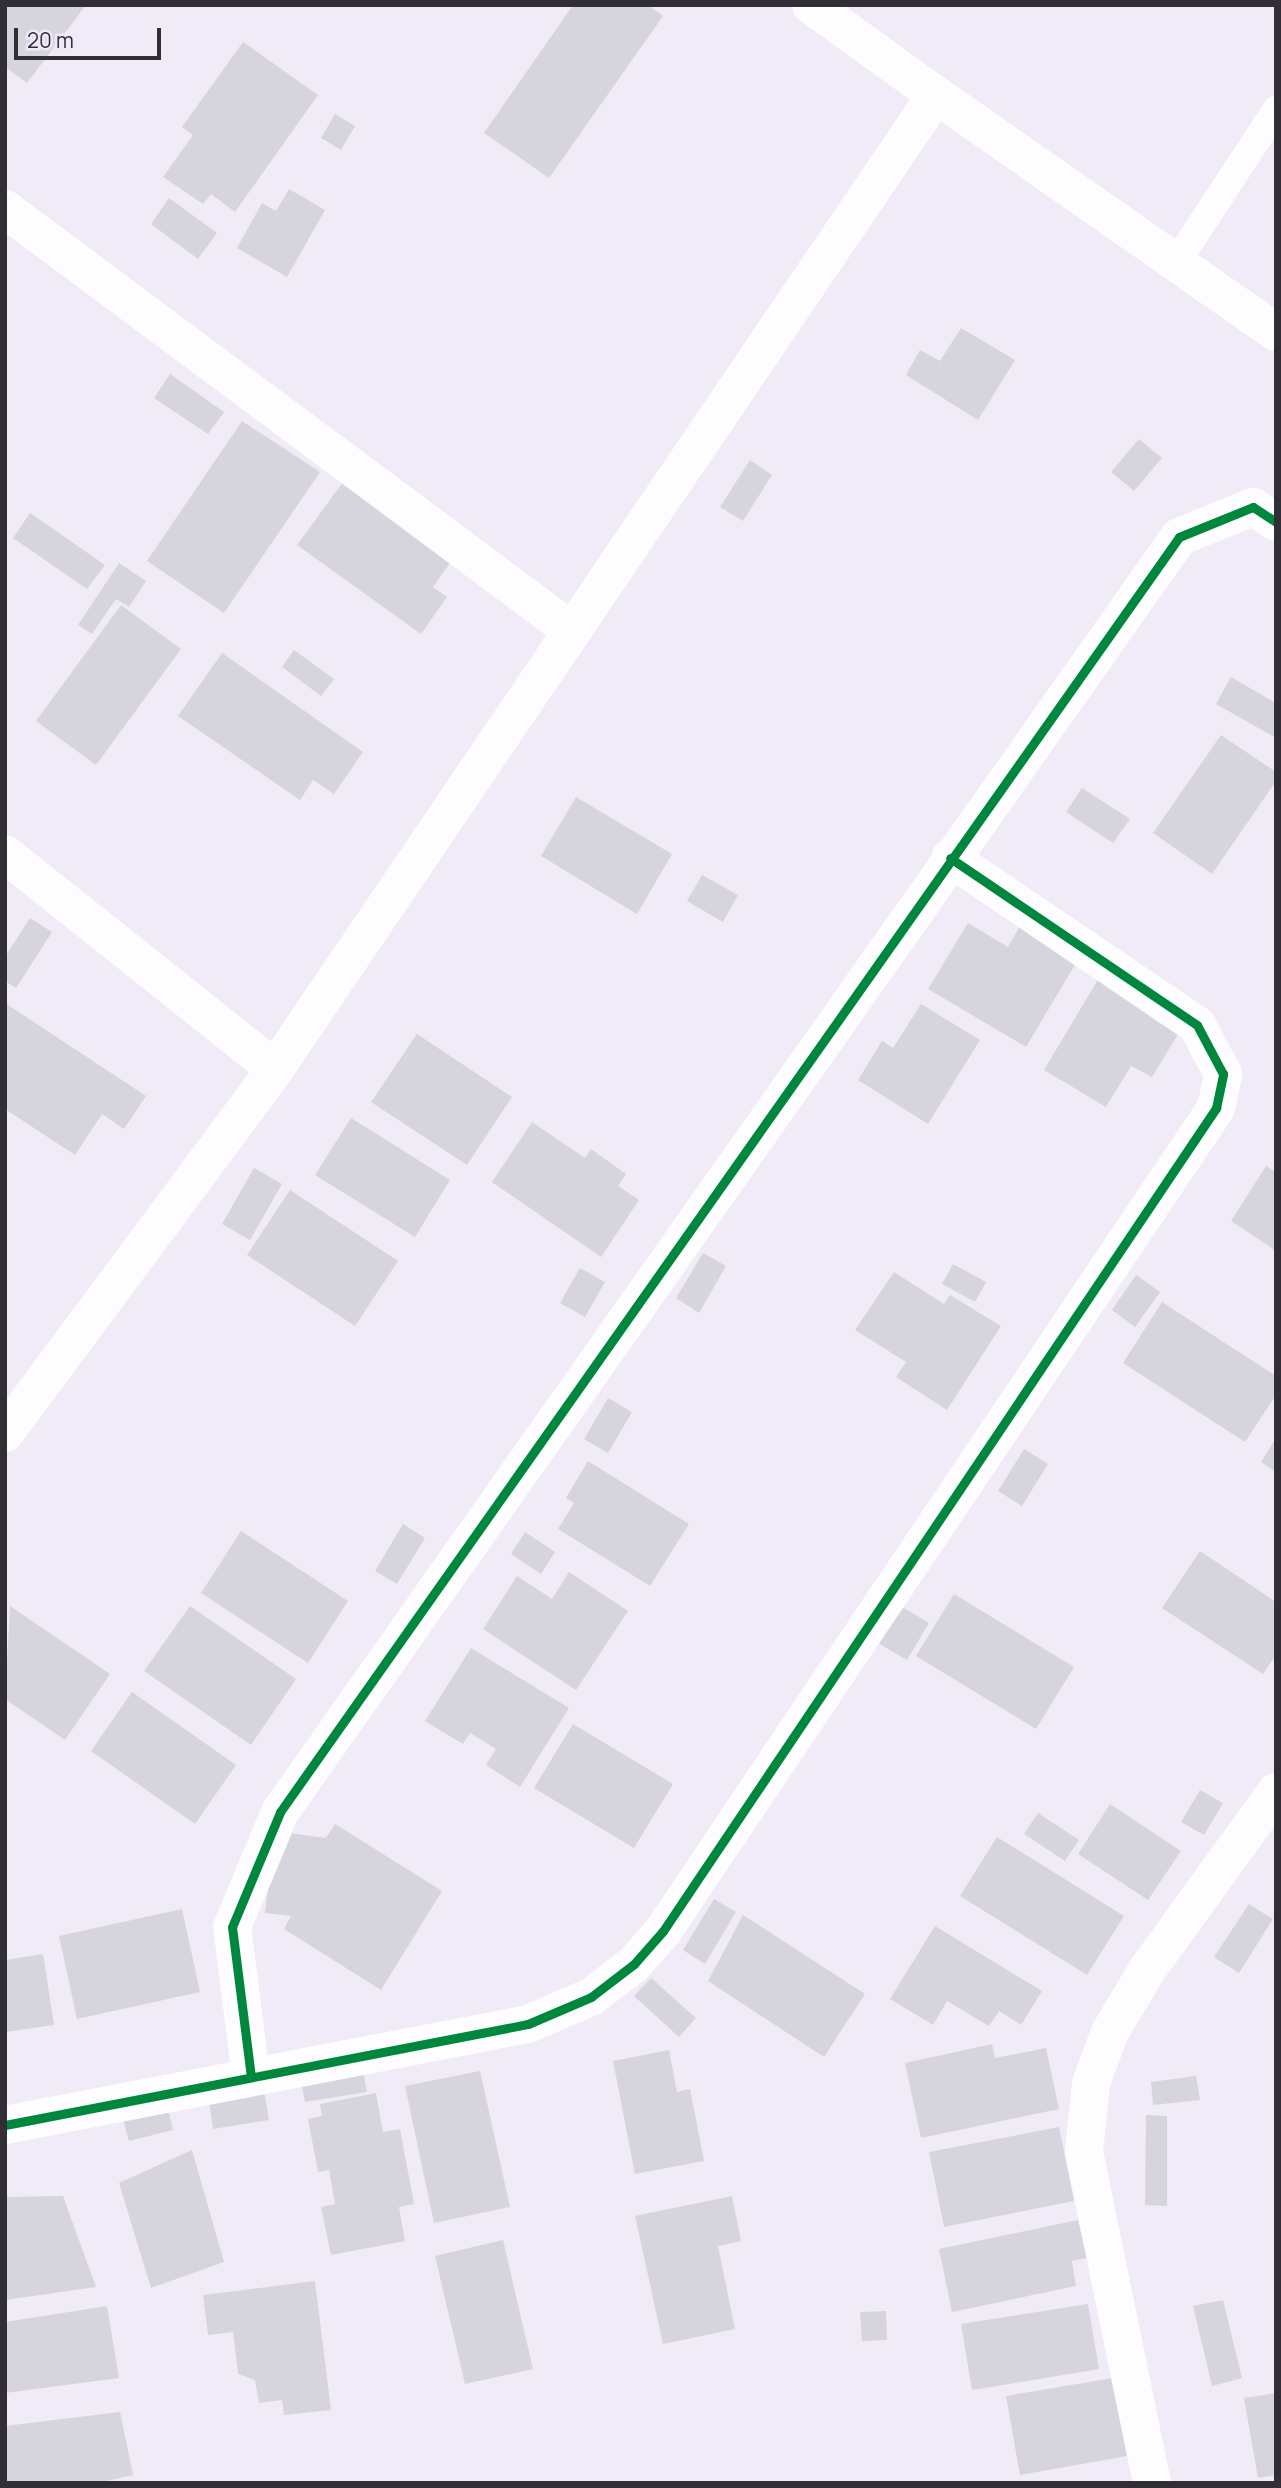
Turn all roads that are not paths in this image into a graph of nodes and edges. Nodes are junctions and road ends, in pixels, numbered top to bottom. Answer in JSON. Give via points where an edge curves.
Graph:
{"nodes":[{"id":1,"x":811,"y":5,"type":"edge"},
{"id":2,"x":936,"y":95,"type":"junction"},
{"id":3,"x":1276,"y":110,"type":"edge"},
{"id":4,"x":5,"y":209,"type":"edge"},
{"id":5,"x":1176,"y":263,"type":"junction"},
{"id":6,"x":1276,"y":332,"type":"edge"},
{"id":7,"x":1276,"y":523,"type":"edge"},
{"id":8,"x":572,"y":631,"type":"junction"},
{"id":9,"x":5,"y":853,"type":"edge"},
{"id":10,"x":950,"y":858,"type":"junction"},
{"id":11,"x":275,"y":1069,"type":"junction"},
{"id":12,"x":5,"y":1433,"type":"edge"},
{"id":13,"x":1276,"y":1792,"type":"edge"},
{"id":14,"x":251,"y":2077,"type":"junction"},
{"id":15,"x":5,"y":2125,"type":"edge"},
{"id":16,"x":1152,"y":2483,"type":"edge"}],
"edges":[{"from":1,"to":2,"type":"street"},
{"from":2,"to":5,"type":"street"},
{"from":2,"to":8,"type":"street"},
{"from":3,"to":5,"type":"lane"},
{"from":4,"to":8,"type":"street"},
{"from":5,"to":6,"type":"street"},
{"from":7,"to":10,"type":"street","via":[[1253,507],[1179,537]]},
{"from":8,"to":11,"type":"street"},
{"from":9,"to":11,"type":"street"},
{"from":10,"to":14,"type":"street","via":[[280,1812],[232,1927]]},
{"from":10,"to":14,"type":"street","via":[[1197,1025],[1223,1074],[1216,1108],[671,1919],[634,1964],[591,1997],[528,2024]]},
{"from":11,"to":12,"type":"street"},
{"from":13,"to":16,"type":"street","via":[[1147,1970],[1110,2032],[1091,2083],[1084,2152]]},
{"from":14,"to":15,"type":"street"}]}
